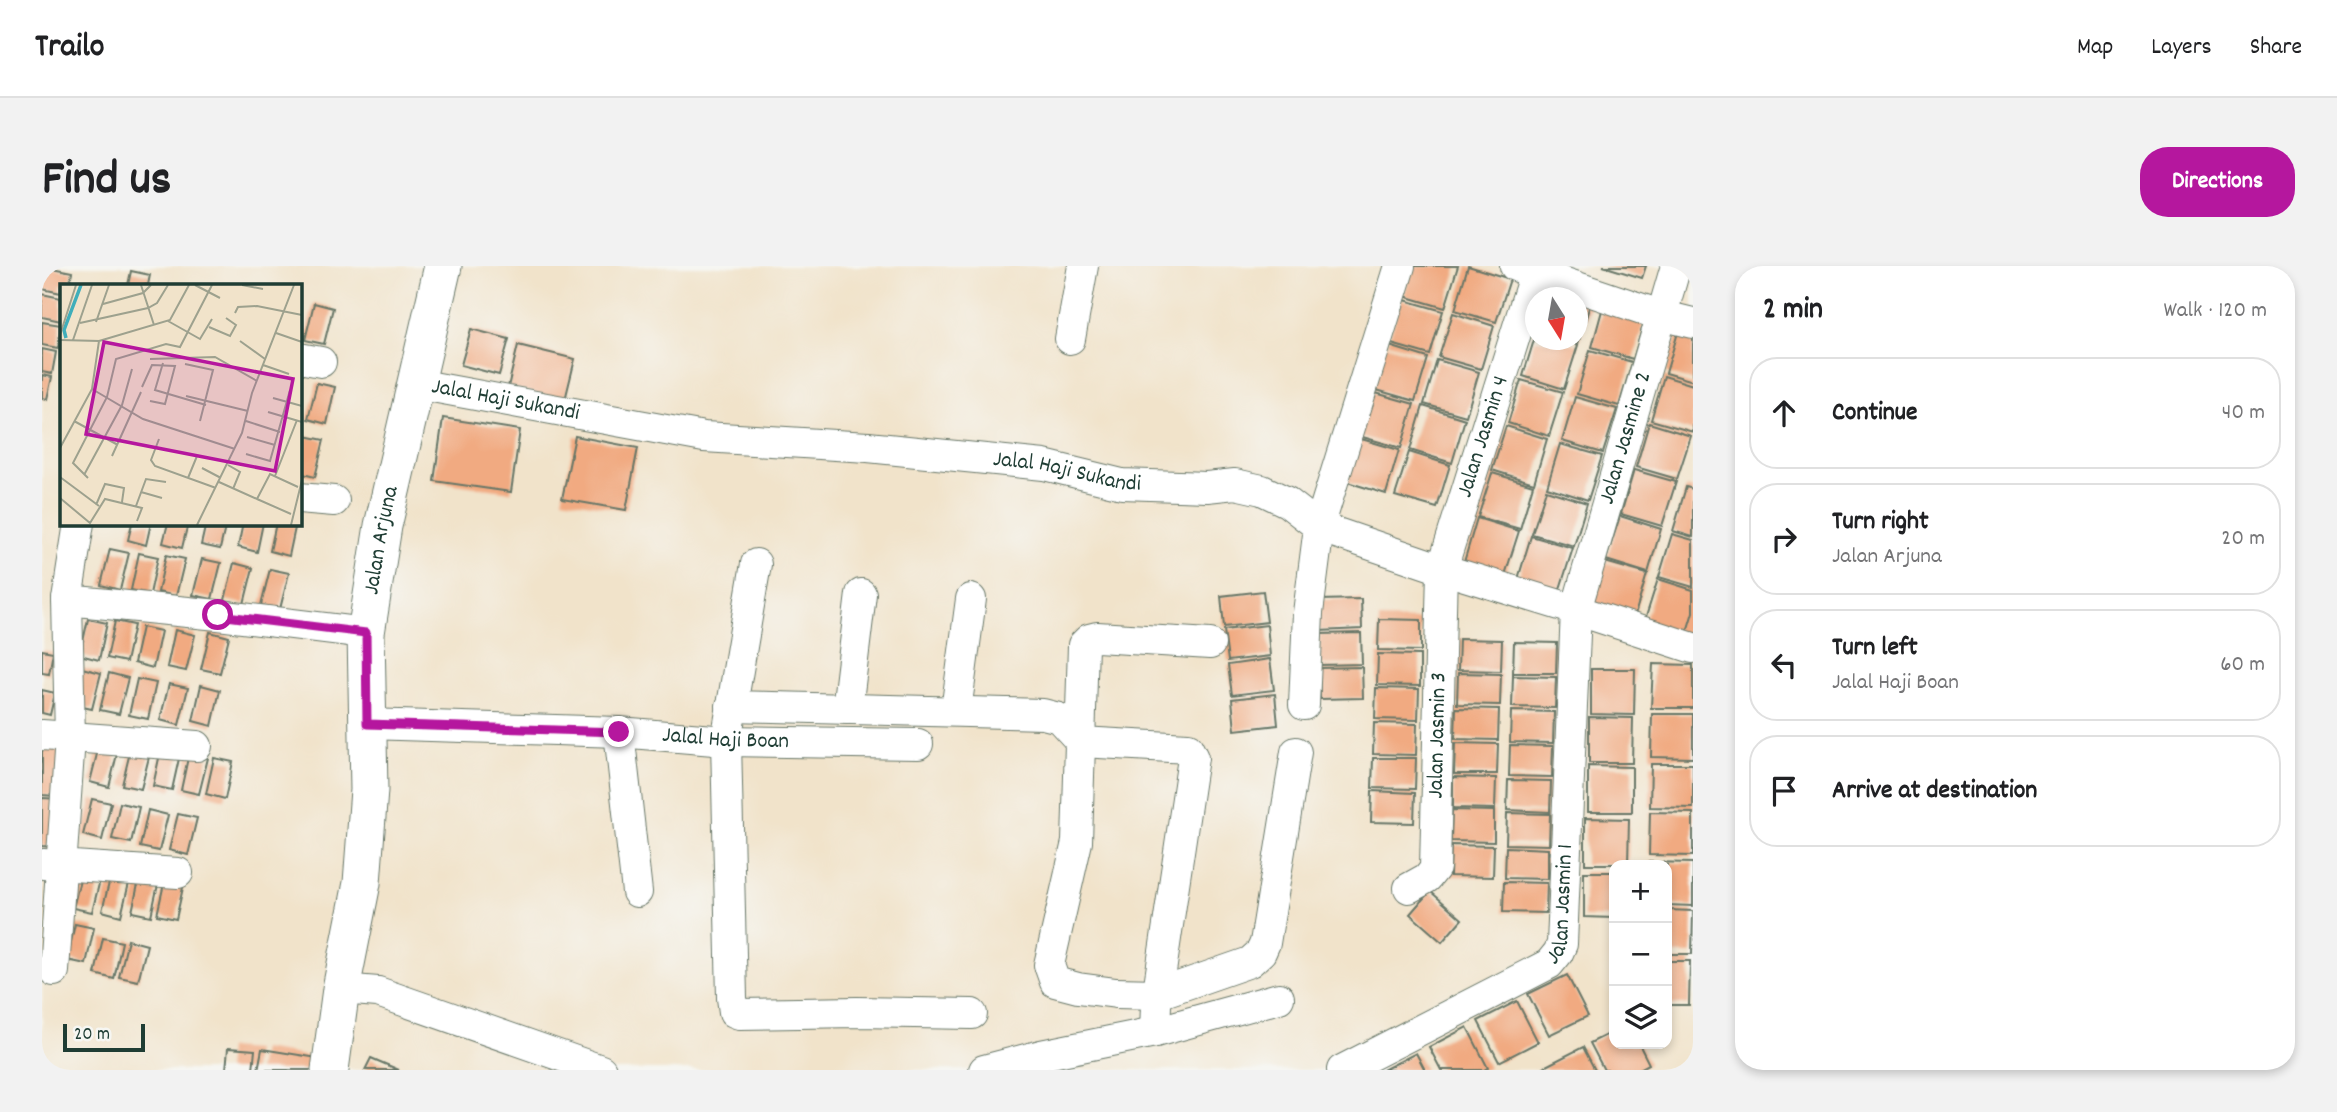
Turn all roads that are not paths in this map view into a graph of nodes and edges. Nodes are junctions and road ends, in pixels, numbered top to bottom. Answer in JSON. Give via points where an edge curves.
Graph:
{"nodes":[{"id":1,"x":443,"y":266,"type":"edge"},
{"id":2,"x":1083,"y":266,"type":"edge"},
{"id":3,"x":1400,"y":266,"type":"edge"},
{"id":4,"x":1675,"y":266,"type":"edge"},
{"id":5,"x":1529,"y":268,"type":"edge"},
{"id":6,"x":1660,"y":315,"type":"junction"},
{"id":7,"x":1693,"y":323,"type":"edge"},
{"id":8,"x":1070,"y":339,"type":"dead end"},
{"id":9,"x":416,"y":384,"type":"junction"},
{"id":10,"x":301,"y":498,"type":"edge"},
{"id":11,"x":334,"y":501,"type":"dead end"},
{"id":12,"x":79,"y":525,"type":"edge"},
{"id":13,"x":1320,"y":527,"type":"junction"},
{"id":14,"x":756,"y":565,"type":"dead end"},
{"id":15,"x":1442,"y":569,"type":"junction"},
{"id":16,"x":861,"y":594,"type":"dead end"},
{"id":17,"x":971,"y":598,"type":"dead end"},
{"id":18,"x":67,"y":600,"type":"junction"},
{"id":19,"x":1576,"y":610,"type":"junction"},
{"id":20,"x":366,"y":633,"type":"junction"},
{"id":21,"x":1210,"y":644,"type":"dead end"},
{"id":22,"x":1693,"y":648,"type":"edge"},
{"id":23,"x":1304,"y":705,"type":"dead end"},
{"id":24,"x":731,"y":706,"type":"junction"},
{"id":25,"x":847,"y":709,"type":"junction"},
{"id":26,"x":956,"y":711,"type":"junction"},
{"id":27,"x":367,"y":724,"type":"junction"},
{"id":28,"x":619,"y":732,"type":"junction"},
{"id":29,"x":56,"y":737,"type":"edge"},
{"id":30,"x":726,"y":741,"type":"junction"},
{"id":31,"x":1081,"y":742,"type":"junction"},
{"id":32,"x":918,"y":744,"type":"dead end"},
{"id":33,"x":197,"y":746,"type":"dead end"},
{"id":34,"x":1296,"y":752,"type":"dead end"},
{"id":35,"x":51,"y":864,"type":"edge"},
{"id":36,"x":178,"y":873,"type":"dead end"},
{"id":37,"x":1409,"y":888,"type":"dead end"},
{"id":38,"x":637,"y":892,"type":"dead end"},
{"id":39,"x":58,"y":971,"type":"edge"},
{"id":40,"x":341,"y":989,"type":"junction"},
{"id":41,"x":1279,"y":998,"type":"dead end"},
{"id":42,"x":1156,"y":1013,"type":"junction"},
{"id":43,"x":972,"y":1014,"type":"dead end"},
{"id":44,"x":330,"y":1070,"type":"edge"},
{"id":45,"x":601,"y":1070,"type":"edge"},
{"id":46,"x":984,"y":1070,"type":"edge"},
{"id":47,"x":1342,"y":1070,"type":"edge"}],
"edges":[{"from":1,"to":9,"type":"street","name":"Jalan Arjuna"},
{"from":2,"to":8,"type":"street"},
{"from":3,"to":13,"type":"street"},
{"from":4,"to":6,"type":"street","name":"Jalan Jasmine 2"},
{"from":5,"to":6,"type":"street"},
{"from":5,"to":15,"type":"street","name":"Jalan Jasmin 4"},
{"from":6,"to":7,"type":"street"},
{"from":6,"to":19,"type":"street","name":"Jalan Jasmine 2"},
{"from":9,"to":13,"type":"street","name":"Jalal Haji Sukandi","via":[[704,437],[1044,465],[1122,484],[1236,484],[1287,502]]},
{"from":9,"to":20,"type":"street","name":"Jalan Arjuna","via":[[383,526]]},
{"from":10,"to":11,"type":"street"},
{"from":12,"to":18,"type":"street"},
{"from":13,"to":15,"type":"street","name":"Jalal Haji Sukandi"},
{"from":13,"to":23,"type":"street","via":[[1308,613]]},
{"from":14,"to":24,"type":"street"},
{"from":15,"to":19,"type":"street","name":"Jalal Haji Sukandi"},
{"from":15,"to":37,"type":"street","name":"Jalan Jasmin 3","via":[[1434,868]]},
{"from":16,"to":25,"type":"street"},
{"from":17,"to":26,"type":"street"},
{"from":18,"to":20,"type":"street"},
{"from":18,"to":29,"type":"street"},
{"from":19,"to":22,"type":"street","name":"Jalal Haji Sukandi"},
{"from":19,"to":47,"type":"street","name":"Jalan Jasmin 1","via":[[1562,944],[1558,953],[1549,964]]},
{"from":20,"to":27,"type":"street","name":"Jalan Arjuna"},
{"from":21,"to":31,"type":"street","via":[[1089,639],[1082,648]]},
{"from":24,"to":25,"type":"street"},
{"from":24,"to":30,"type":"street"},
{"from":25,"to":26,"type":"street"},
{"from":26,"to":31,"type":"street","via":[[1043,713],[1059,718]]},
{"from":27,"to":28,"type":"street","name":"Jalal Haji Boan"},
{"from":27,"to":40,"type":"street","name":"Jalan Arjuna","via":[[369,790],[362,883]]},
{"from":28,"to":30,"type":"street","name":"Jalal Haji Boan"},
{"from":28,"to":38,"type":"street"},
{"from":29,"to":33,"type":"street"},
{"from":29,"to":35,"type":"street"},
{"from":30,"to":32,"type":"street","name":"Jalal Haji Boan"},
{"from":30,"to":43,"type":"street","via":[[734,1012]]},
{"from":31,"to":42,"type":"street","via":[[1077,842],[1049,965],[1055,982],[1116,993]]},
{"from":31,"to":42,"type":"street","via":[[1185,747],[1192,754]]},
{"from":34,"to":42,"type":"street","via":[[1261,952]]},
{"from":35,"to":36,"type":"street"},
{"from":35,"to":39,"type":"street"},
{"from":40,"to":44,"type":"street","name":"Jalan Arjuna"},
{"from":40,"to":45,"type":"street","via":[[378,992]]},
{"from":41,"to":42,"type":"street"},
{"from":42,"to":46,"type":"street","via":[[1041,1055]]}]}
